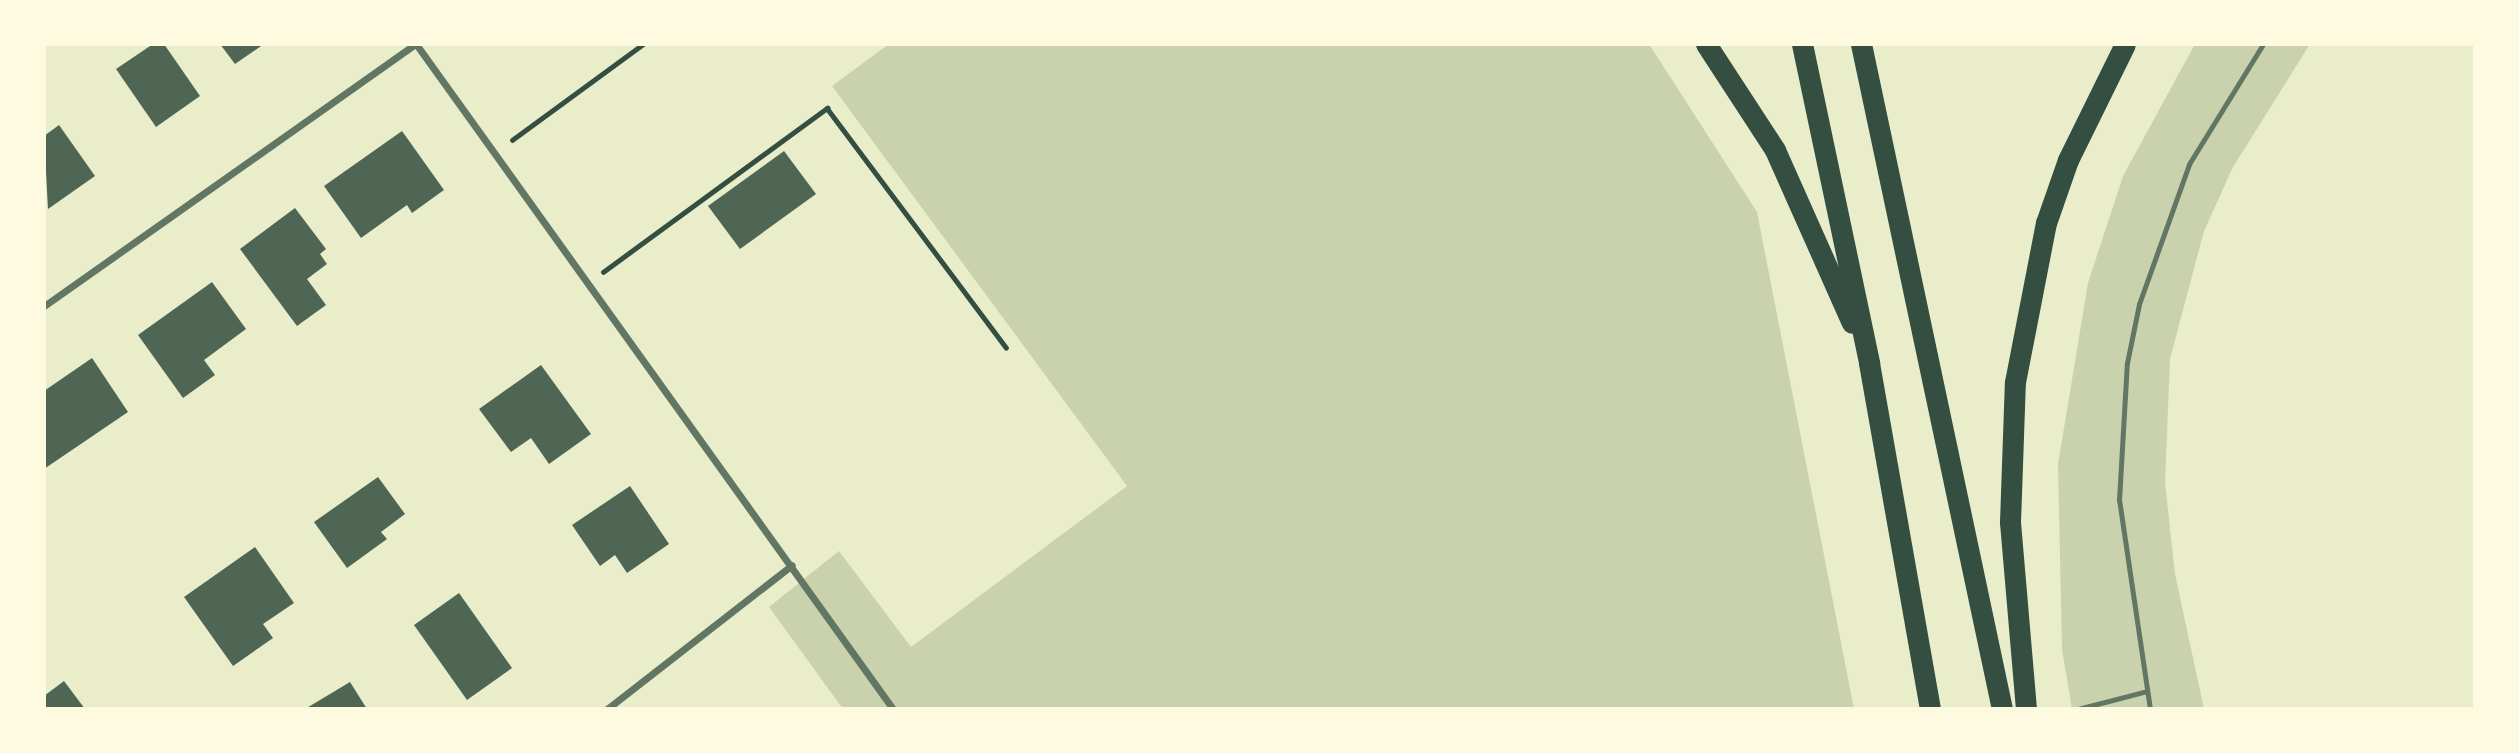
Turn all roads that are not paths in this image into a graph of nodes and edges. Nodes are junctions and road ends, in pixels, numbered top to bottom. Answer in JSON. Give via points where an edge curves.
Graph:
{"nodes":[{"id":1,"x":416,"y":44,"type":"edge"},
{"id":2,"x":1706,"y":44,"type":"edge"},
{"id":3,"x":1802,"y":44,"type":"edge"},
{"id":4,"x":1861,"y":44,"type":"edge"},
{"id":5,"x":2125,"y":44,"type":"edge"},
{"id":6,"x":2263,"y":44,"type":"edge"},
{"id":7,"x":44,"y":306,"type":"edge"},
{"id":8,"x":1870,"y":363,"type":"junction"},
{"id":9,"x":792,"y":565,"type":"junction"},
{"id":10,"x":2147,"y":691,"type":"junction"},
{"id":11,"x":607,"y":709,"type":"edge"},
{"id":12,"x":893,"y":709,"type":"edge"},
{"id":13,"x":1930,"y":709,"type":"edge"},
{"id":14,"x":2002,"y":709,"type":"edge"},
{"id":15,"x":2026,"y":709,"type":"edge"},
{"id":16,"x":2078,"y":709,"type":"edge"},
{"id":17,"x":2150,"y":709,"type":"edge"}],
"edges":[{"from":1,"to":7,"type":"street"},
{"from":1,"to":9,"type":"street"},
{"from":2,"to":8,"type":"highway","via":[[1775,150]]},
{"from":3,"to":8,"type":"highway"},
{"from":4,"to":14,"type":"highway"},
{"from":5,"to":15,"type":"highway","via":[[2068,160],[2030,286],[2010,449]]},
{"from":6,"to":10,"type":"lane","via":[[2189,164],[2143,292],[2127,363],[2119,500]]},
{"from":8,"to":13,"type":"highway"},
{"from":9,"to":11,"type":"street"},
{"from":9,"to":12,"type":"street"},
{"from":10,"to":16,"type":"lane"},
{"from":10,"to":17,"type":"lane"}]}
